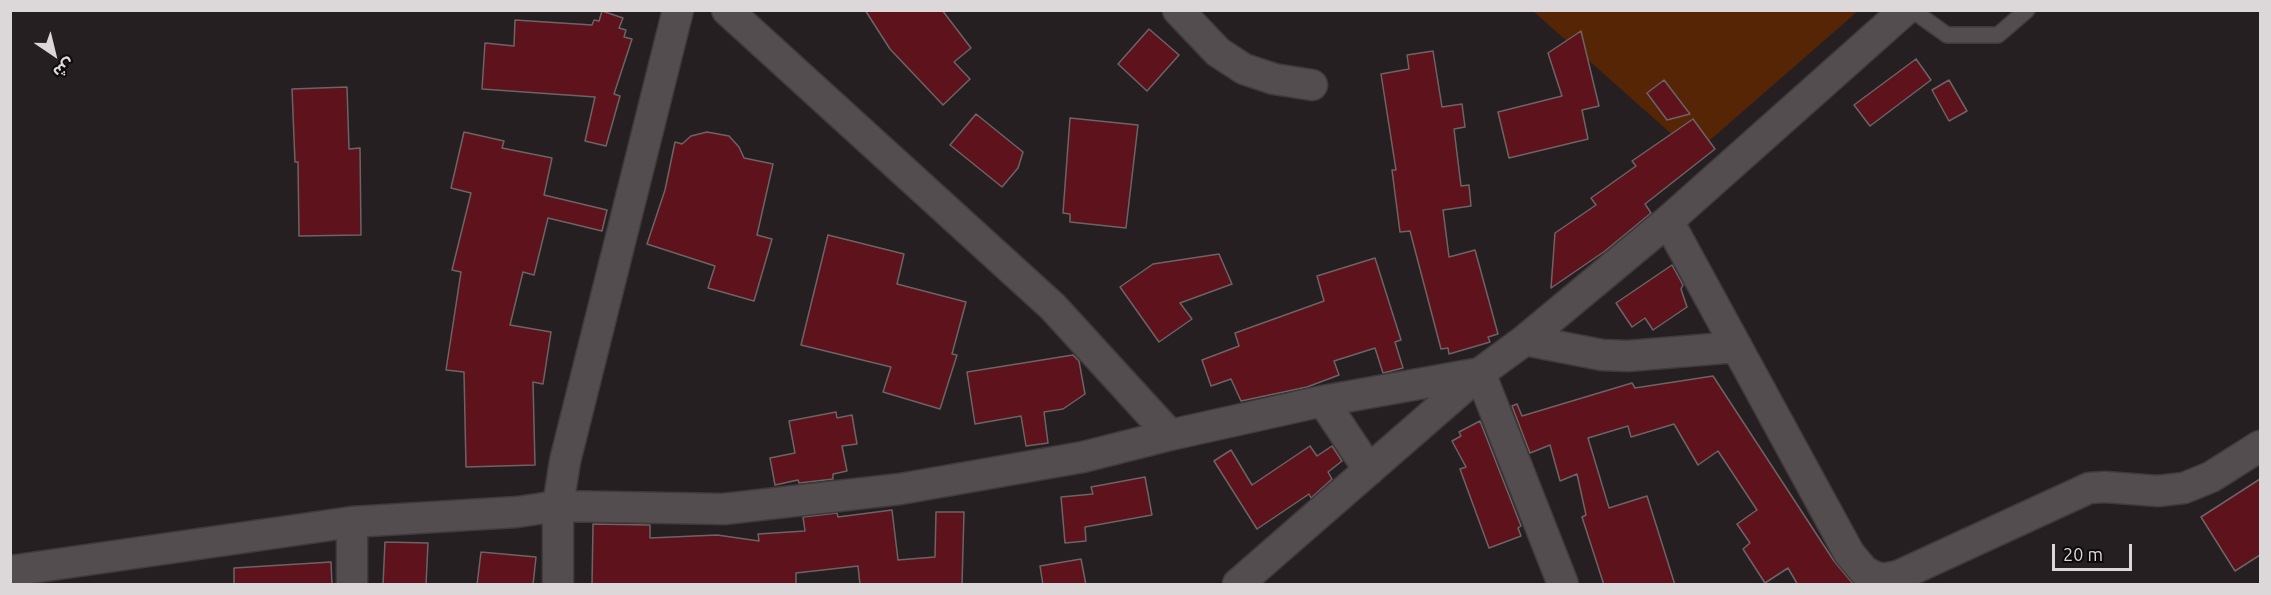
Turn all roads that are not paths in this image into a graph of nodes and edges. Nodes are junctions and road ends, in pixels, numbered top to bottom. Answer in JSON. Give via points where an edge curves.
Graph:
{"nodes":[{"id":1,"x":678,"y":10,"type":"edge"},
{"id":2,"x":727,"y":10,"type":"edge"},
{"id":3,"x":1178,"y":10,"type":"edge"},
{"id":4,"x":1905,"y":10,"type":"edge"},
{"id":5,"x":1912,"y":10,"type":"edge"},
{"id":6,"x":2027,"y":10,"type":"edge"},
{"id":7,"x":1312,"y":85,"type":"dead end"},
{"id":8,"x":1668,"y":222,"type":"junction"},
{"id":9,"x":1525,"y":340,"type":"junction"},
{"id":10,"x":1737,"y":347,"type":"junction"},
{"id":11,"x":1480,"y":373,"type":"junction"},
{"id":12,"x":1323,"y":402,"type":"junction"},
{"id":13,"x":1170,"y":435,"type":"junction"},
{"id":14,"x":2260,"y":446,"type":"edge"},
{"id":15,"x":1369,"y":470,"type":"junction"},
{"id":16,"x":558,"y":506,"type":"junction"},
{"id":17,"x":352,"y":522,"type":"junction"},
{"id":18,"x":10,"y":571,"type":"edge"},
{"id":19,"x":352,"y":585,"type":"edge"},
{"id":20,"x":558,"y":585,"type":"edge"},
{"id":21,"x":1238,"y":585,"type":"edge"},
{"id":22,"x":1563,"y":585,"type":"edge"}],
"edges":[{"from":1,"to":16,"type":"street","via":[[565,461]]},
{"from":2,"to":13,"type":"street","via":[[1053,307]]},
{"from":3,"to":7,"type":"street","via":[[1218,52],[1244,69]]},
{"from":4,"to":8,"type":"street"},
{"from":5,"to":6,"type":"lane","via":[[1947,35],[1998,35]]},
{"from":8,"to":9,"type":"street"},
{"from":8,"to":10,"type":"street"},
{"from":9,"to":10,"type":"street","via":[[1602,355],[1628,356]]},
{"from":9,"to":11,"type":"street"},
{"from":10,"to":14,"type":"street","via":[[1849,553],[1864,571],[1882,579],[1898,576],[2089,488],[2184,488],[2211,477]]},
{"from":11,"to":12,"type":"street"},
{"from":11,"to":15,"type":"street"},
{"from":11,"to":22,"type":"street"},
{"from":12,"to":13,"type":"street"},
{"from":12,"to":15,"type":"street"},
{"from":13,"to":16,"type":"street","via":[[1083,457],[900,489],[724,509]]},
{"from":15,"to":21,"type":"street"},
{"from":16,"to":17,"type":"street"},
{"from":16,"to":20,"type":"street"},
{"from":17,"to":18,"type":"street"},
{"from":17,"to":19,"type":"street"}]}
